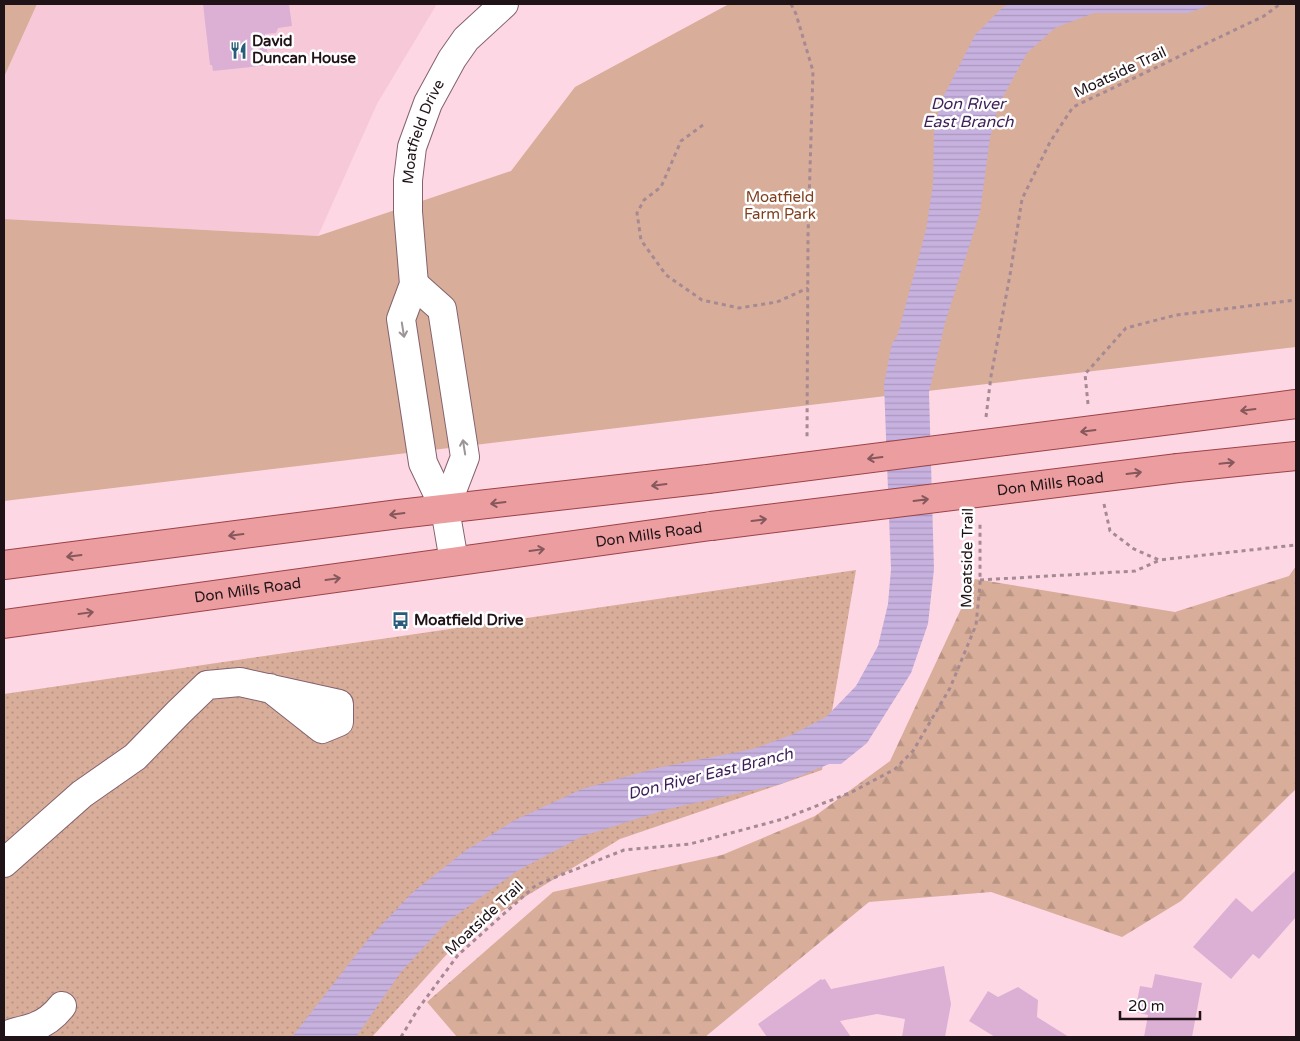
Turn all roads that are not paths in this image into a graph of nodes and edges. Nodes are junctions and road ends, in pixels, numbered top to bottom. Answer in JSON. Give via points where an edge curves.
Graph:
{"nodes":[{"id":1,"x":504,"y":4,"type":"edge"},
{"id":2,"x":414,"y":284,"type":"junction"},
{"id":3,"x":1296,"y":404,"type":"edge"},
{"id":4,"x":1296,"y":456,"type":"edge"},
{"id":5,"x":445,"y":510,"type":"junction"},
{"id":6,"x":454,"y":561,"type":"junction"},
{"id":7,"x":4,"y":565,"type":"edge"},
{"id":8,"x":4,"y":624,"type":"edge"},
{"id":9,"x":270,"y":688,"type":"dead end"},
{"id":10,"x":4,"y":863,"type":"edge"},
{"id":11,"x":62,"y":1006,"type":"dead end"},
{"id":12,"x":4,"y":1037,"type":"edge"}],
"edges":[{"from":1,"to":2,"type":"street","name":"Moatfield Drive","via":[[452,58],[428,103],[412,148],[408,212]]},
{"from":2,"to":5,"type":"street","name":"Moatfield Drive","one_way":true,"via":[[401,318],[423,463]]},
{"from":5,"to":2,"type":"street","one_way":true,"via":[[465,457],[442,309]]},
{"from":3,"to":5,"type":"main road","one_way":true,"bridge":true},
{"from":6,"to":4,"type":"main road","name":"Don Mills Road","one_way":true,"bridge":true,"via":[[711,526]]},
{"from":5,"to":6,"type":"street","name":"Moatfield Drive"},
{"from":5,"to":7,"type":"main road","one_way":true},
{"from":8,"to":6,"type":"main road","name":"Don Mills Road","one_way":true},
{"from":9,"to":10,"type":"street","via":[[240,682],[207,685],[135,756],[82,794]]},
{"from":11,"to":12,"type":"street","via":[[35,1027]]}]}
